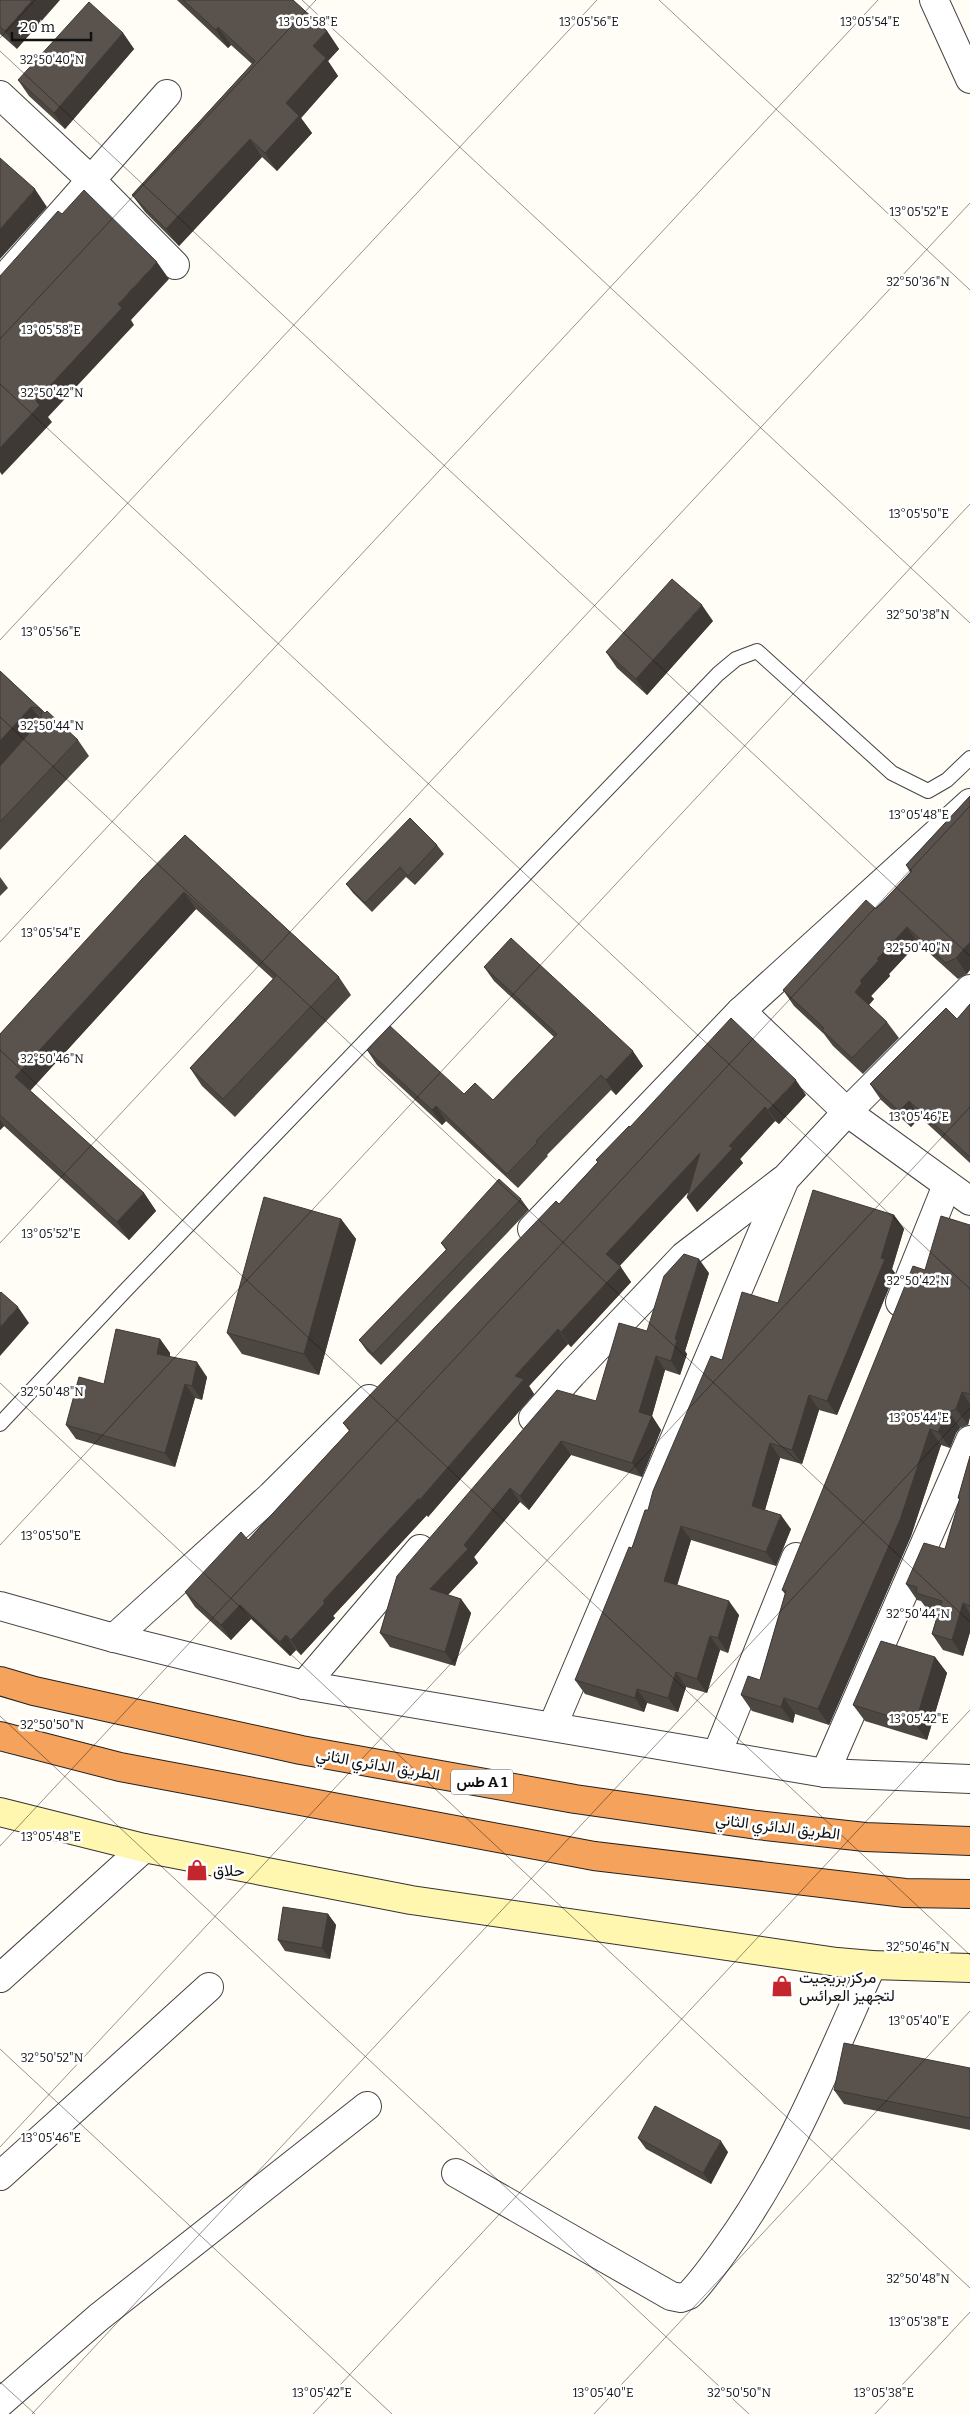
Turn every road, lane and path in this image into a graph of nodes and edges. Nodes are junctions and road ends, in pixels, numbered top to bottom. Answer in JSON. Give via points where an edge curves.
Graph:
{"nodes":[{"id":1,"x":934,"y":0,"type":"edge"},
{"id":2,"x":970,"y":80,"type":"edge"},
{"id":3,"x":167,"y":94,"type":"dead end"},
{"id":4,"x":0,"y":95,"type":"edge"},
{"id":5,"x":91,"y":180,"type":"junction"},
{"id":6,"x":176,"y":264,"type":"dead end"},
{"id":7,"x":0,"y":283,"type":"edge"},
{"id":8,"x":970,"y":758,"type":"edge"},
{"id":9,"x":970,"y":803,"type":"edge"},
{"id":10,"x":965,"y":1002,"type":"edge"},
{"id":11,"x":741,"y":1011,"type":"junction"},
{"id":12,"x":847,"y":1112,"type":"junction"},
{"id":13,"x":785,"y":1179,"type":"junction"},
{"id":14,"x":947,"y":1185,"type":"junction"},
{"id":15,"x":970,"y":1201,"type":"edge"},
{"id":16,"x":511,"y":1250,"type":"edge"},
{"id":17,"x":891,"y":1323,"type":"edge"},
{"id":18,"x":388,"y":1379,"type":"edge"},
{"id":19,"x":0,"y":1424,"type":"edge"},
{"id":20,"x":514,"y":1440,"type":"edge"},
{"id":21,"x":970,"y":1440,"type":"edge"},
{"id":22,"x":438,"y":1529,"type":"edge"},
{"id":23,"x":806,"y":1534,"type":"edge"},
{"id":24,"x":0,"y":1606,"type":"edge"},
{"id":25,"x":114,"y":1638,"type":"junction"},
{"id":26,"x":0,"y":1680,"type":"edge"},
{"id":27,"x":304,"y":1685,"type":"junction"},
{"id":28,"x":553,"y":1726,"type":"junction"},
{"id":29,"x":0,"y":1736,"type":"edge"},
{"id":30,"x":717,"y":1754,"type":"junction"},
{"id":31,"x":825,"y":1773,"type":"junction"},
{"id":32,"x":970,"y":1779,"type":"edge"},
{"id":33,"x":0,"y":1812,"type":"edge"},
{"id":34,"x":970,"y":1841,"type":"edge"},
{"id":35,"x":144,"y":1848,"type":"junction"},
{"id":36,"x":970,"y":1894,"type":"edge"},
{"id":37,"x":872,"y":1965,"type":"junction"},
{"id":38,"x":970,"y":1968,"type":"edge"},
{"id":39,"x":0,"y":1978,"type":"edge"},
{"id":40,"x":210,"y":1987,"type":"dead end"},
{"id":41,"x":367,"y":2106,"type":"dead end"},
{"id":42,"x":456,"y":2174,"type":"dead end"},
{"id":43,"x":0,"y":2176,"type":"edge"},
{"id":44,"x":0,"y":2403,"type":"edge"}],
"edges":[{"from":1,"to":2,"type":"street"},
{"from":3,"to":5,"type":"street"},
{"from":4,"to":5,"type":"street"},
{"from":5,"to":6,"type":"street"},
{"from":5,"to":7,"type":"street"},
{"from":8,"to":19,"type":"lane","via":[[947,780],[928,791],[892,773],[757,651],[736,659],[718,674]]},
{"from":9,"to":11,"type":"street"},
{"from":10,"to":12,"type":"street"},
{"from":11,"to":12,"type":"street"},
{"from":11,"to":16,"type":"street"},
{"from":12,"to":13,"type":"street"},
{"from":12,"to":14,"type":"street"},
{"from":13,"to":20,"type":"street","via":[[684,1256]]},
{"from":13,"to":28,"type":"street"},
{"from":14,"to":15,"type":"street"},
{"from":14,"to":17,"type":"street"},
{"from":18,"to":25,"type":"street","via":[[271,1496]]},
{"from":21,"to":31,"type":"street"},
{"from":22,"to":27,"type":"street"},
{"from":23,"to":30,"type":"street"},
{"from":24,"to":25,"type":"street"},
{"from":25,"to":27,"type":"street"},
{"from":26,"to":34,"type":"highway","name":"الطريق الدائري الثاني","number":"طس A 1","via":[[34,1691],[301,1750],[575,1799],[865,1837]]},
{"from":27,"to":28,"type":"street"},
{"from":28,"to":30,"type":"street"},
{"from":29,"to":36,"type":"highway","via":[[120,1767],[594,1856],[905,1892]]},
{"from":30,"to":31,"type":"street"},
{"from":31,"to":32,"type":"street"},
{"from":33,"to":35,"type":"street"},
{"from":35,"to":37,"type":"street","via":[[411,1900],[715,1946]]},
{"from":35,"to":39,"type":"street"},
{"from":37,"to":38,"type":"street"},
{"from":37,"to":42,"type":"street","via":[[818,2086],[762,2196],[689,2295],[681,2298],[671,2296]]},
{"from":40,"to":43,"type":"street"},
{"from":41,"to":44,"type":"street","via":[[99,2317]]}]}
